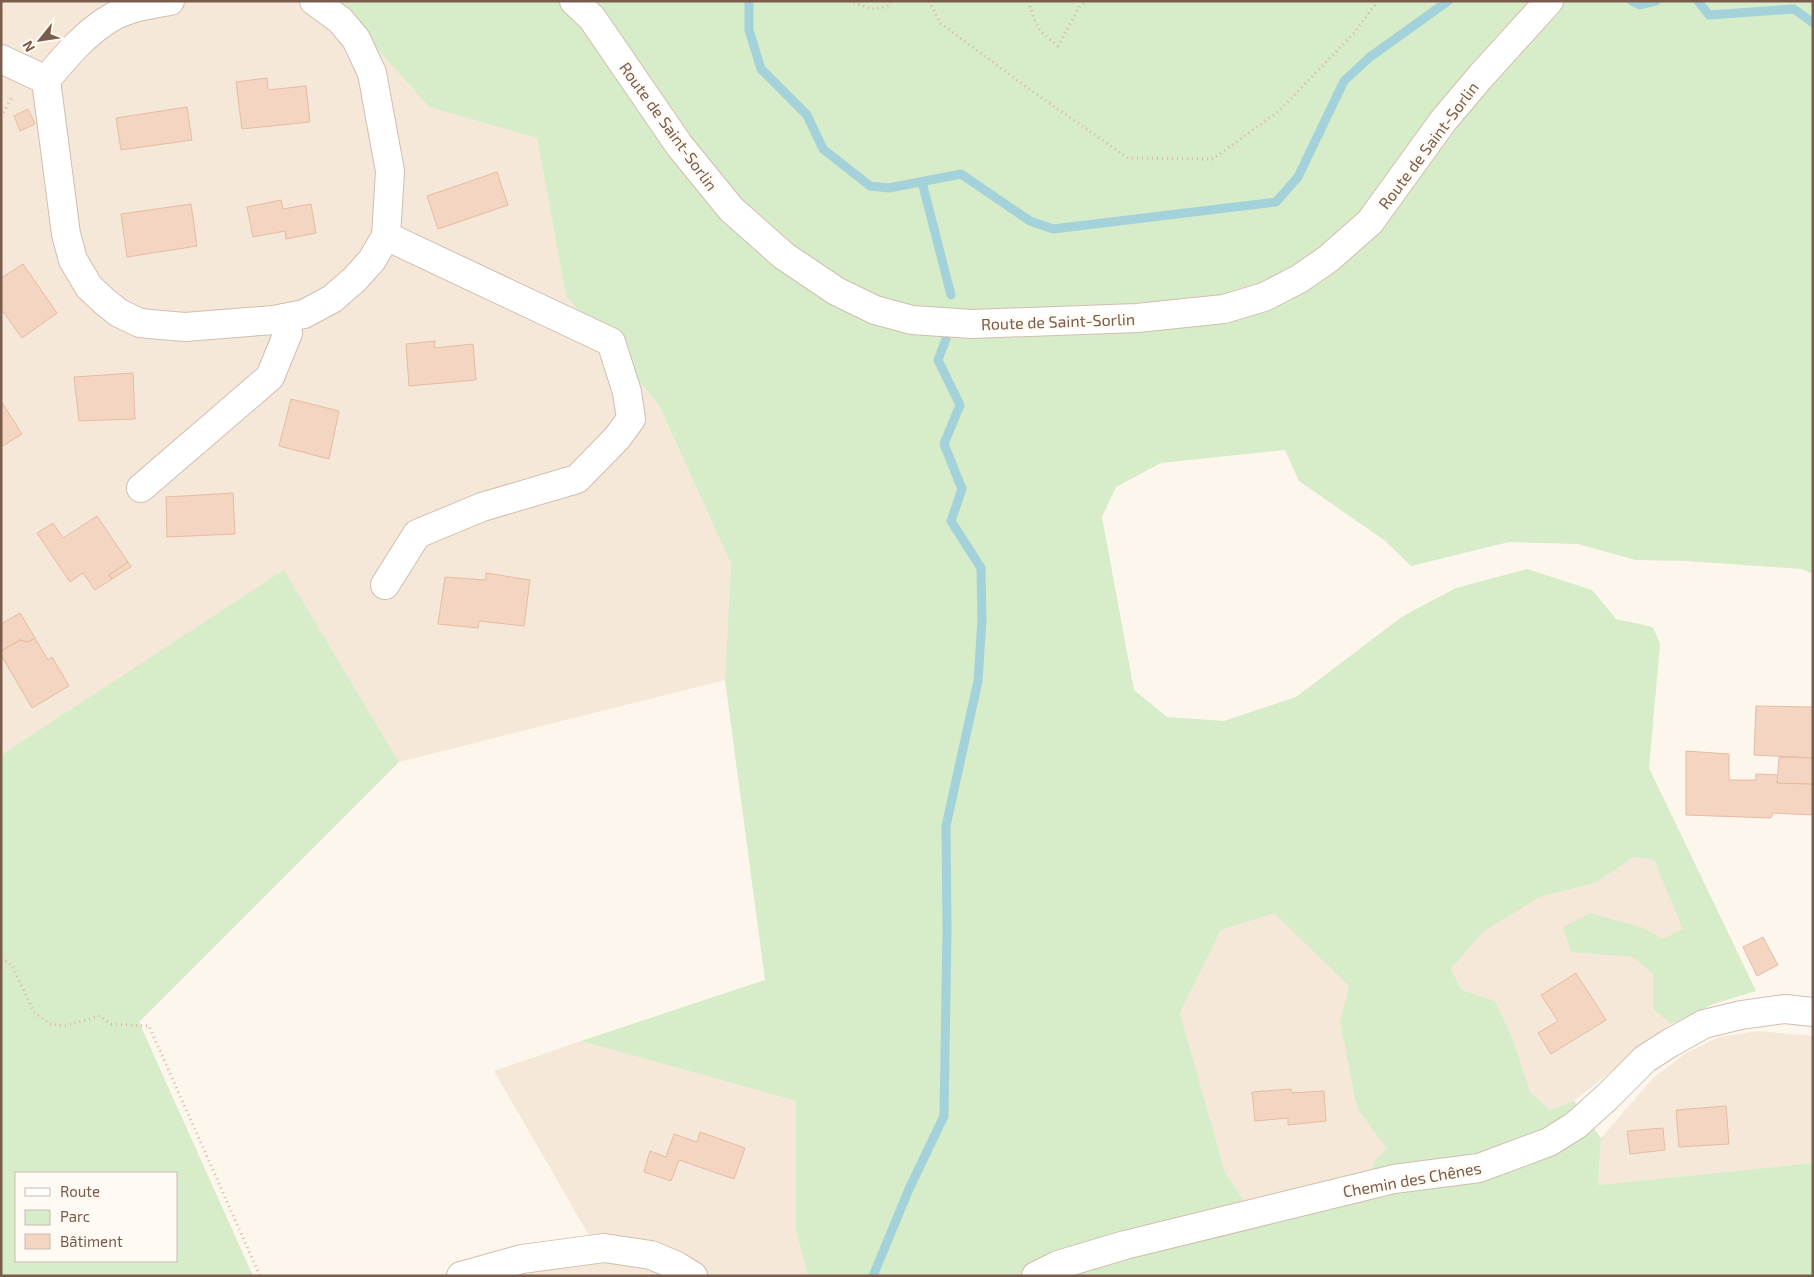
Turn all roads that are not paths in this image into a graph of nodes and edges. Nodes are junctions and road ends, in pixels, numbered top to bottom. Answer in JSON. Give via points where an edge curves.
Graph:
{"nodes":[{"id":1,"x":170,"y":1,"type":"edge"},
{"id":2,"x":314,"y":1,"type":"edge"},
{"id":3,"x":574,"y":1,"type":"edge"},
{"id":4,"x":1549,"y":1,"type":"edge"},
{"id":5,"x":1,"y":59,"type":"edge"},
{"id":6,"x":46,"y":80,"type":"junction"},
{"id":7,"x":386,"y":236,"type":"junction"},
{"id":8,"x":284,"y":318,"type":"junction"},
{"id":9,"x":141,"y":488,"type":"dead end"},
{"id":10,"x":385,"y":585,"type":"dead end"},
{"id":11,"x":1813,"y":1012,"type":"edge"},
{"id":12,"x":461,"y":1276,"type":"edge"},
{"id":13,"x":693,"y":1276,"type":"edge"},
{"id":14,"x":1036,"y":1276,"type":"edge"}],
"edges":[{"from":1,"to":6,"type":"street","via":[[115,16],[65,57]]},
{"from":2,"to":7,"type":"street","via":[[340,20],[356,39],[372,73],[390,171]]},
{"from":3,"to":4,"type":"street","name":"Route de Saint-Sorlin","via":[[592,18],[679,145],[726,202],[784,256],[836,291],[875,310],[912,320],[972,324],[1137,318],[1224,308],[1264,297],[1299,279],[1328,259],[1370,222],[1443,121]]},
{"from":5,"to":6,"type":"street"},
{"from":6,"to":8,"type":"street","via":[[66,234],[73,260],[89,286],[119,313],[140,323],[185,326]]},
{"from":7,"to":8,"type":"street","via":[[372,260],[332,299],[304,314]]},
{"from":7,"to":10,"type":"street","via":[[611,342],[627,392],[631,419],[576,479],[482,506],[417,534]]},
{"from":8,"to":9,"type":"street","via":[[288,333],[270,377]]},
{"from":11,"to":14,"type":"street","name":"Chemin des Chênes","via":[[1785,1009],[1704,1024],[1645,1059],[1576,1125],[1549,1142],[1480,1168],[1384,1181],[1125,1245],[1058,1265]]},
{"from":12,"to":13,"type":"street","via":[[522,1259],[604,1248],[651,1255]]}]}
